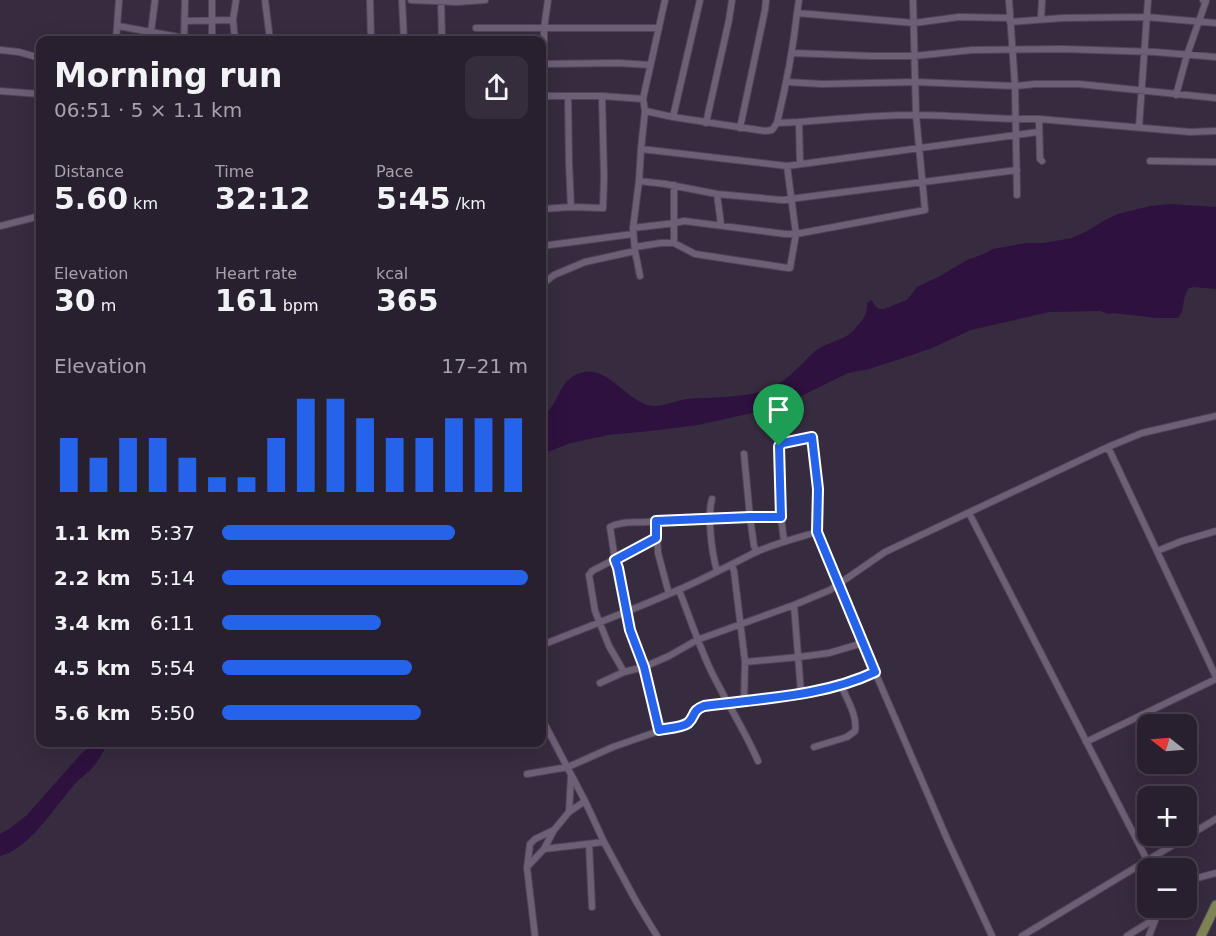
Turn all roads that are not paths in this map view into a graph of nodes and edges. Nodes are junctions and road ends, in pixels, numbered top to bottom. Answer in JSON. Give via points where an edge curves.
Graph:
{"nodes":[{"id":1,"x":119,"y":0,"type":"edge"},
{"id":2,"x":154,"y":0,"type":"edge"},
{"id":3,"x":185,"y":0,"type":"edge"},
{"id":4,"x":212,"y":0,"type":"edge"},
{"id":5,"x":236,"y":0,"type":"edge"},
{"id":6,"x":265,"y":0,"type":"edge"},
{"id":7,"x":370,"y":0,"type":"edge"},
{"id":8,"x":402,"y":0,"type":"edge"},
{"id":9,"x":411,"y":0,"type":"edge"},
{"id":10,"x":484,"y":0,"type":"edge"},
{"id":11,"x":548,"y":0,"type":"edge"},
{"id":12,"x":665,"y":0,"type":"edge"},
{"id":13,"x":700,"y":0,"type":"edge"},
{"id":14,"x":732,"y":0,"type":"edge"},
{"id":15,"x":766,"y":0,"type":"edge"},
{"id":16,"x":799,"y":0,"type":"edge"},
{"id":17,"x":913,"y":0,"type":"edge"},
{"id":18,"x":1009,"y":0,"type":"edge"},
{"id":19,"x":1042,"y":0,"type":"edge"},
{"id":20,"x":1148,"y":0,"type":"edge"},
{"id":21,"x":1203,"y":0,"type":"edge"},
{"id":22,"x":441,"y":1,"type":"edge"},
{"id":23,"x":797,"y":13,"type":"junction"},
{"id":24,"x":1146,"y":17,"type":"junction"},
{"id":25,"x":1041,"y":19,"type":"junction"},
{"id":26,"x":212,"y":20,"type":"junction"},
{"id":27,"x":233,"y":20,"type":"junction"},
{"id":28,"x":1010,"y":20,"type":"junction"},
{"id":29,"x":185,"y":21,"type":"junction"},
{"id":30,"x":1198,"y":22,"type":"junction"},
{"id":31,"x":914,"y":23,"type":"junction"},
{"id":32,"x":1216,"y":23,"type":"edge"},
{"id":33,"x":118,"y":26,"type":"junction"},
{"id":34,"x":476,"y":28,"type":"dead end"},
{"id":35,"x":659,"y":28,"type":"junction"},
{"id":36,"x":544,"y":29,"type":"junction"},
{"id":37,"x":151,"y":32,"type":"junction"},
{"id":38,"x":117,"y":36,"type":"edge"},
{"id":39,"x":150,"y":36,"type":"edge"},
{"id":40,"x":170,"y":36,"type":"edge"},
{"id":41,"x":184,"y":36,"type":"edge"},
{"id":42,"x":212,"y":36,"type":"edge"},
{"id":43,"x":235,"y":36,"type":"edge"},
{"id":44,"x":270,"y":36,"type":"edge"},
{"id":45,"x":371,"y":36,"type":"edge"},
{"id":46,"x":404,"y":36,"type":"edge"},
{"id":47,"x":442,"y":36,"type":"edge"},
{"id":48,"x":544,"y":36,"type":"edge"},
{"id":49,"x":0,"y":50,"type":"edge"},
{"id":50,"x":1012,"y":50,"type":"junction"},
{"id":51,"x":793,"y":52,"type":"junction"},
{"id":52,"x":1144,"y":52,"type":"junction"},
{"id":53,"x":1187,"y":55,"type":"junction"},
{"id":54,"x":914,"y":56,"type":"junction"},
{"id":55,"x":36,"y":57,"type":"edge"},
{"id":56,"x":1216,"y":57,"type":"edge"},
{"id":57,"x":546,"y":64,"type":"edge"},
{"id":58,"x":650,"y":65,"type":"junction"},
{"id":59,"x":788,"y":82,"type":"junction"},
{"id":60,"x":916,"y":82,"type":"junction"},
{"id":61,"x":1015,"y":86,"type":"junction"},
{"id":62,"x":1142,"y":90,"type":"junction"},
{"id":63,"x":0,"y":91,"type":"edge"},
{"id":64,"x":36,"y":94,"type":"edge"},
{"id":65,"x":1176,"y":94,"type":"junction"},
{"id":66,"x":546,"y":96,"type":"edge"},
{"id":67,"x":602,"y":96,"type":"junction"},
{"id":68,"x":568,"y":97,"type":"junction"},
{"id":69,"x":1216,"y":98,"type":"edge"},
{"id":70,"x":643,"y":99,"type":"junction"},
{"id":71,"x":645,"y":111,"type":"junction"},
{"id":72,"x":916,"y":115,"type":"junction"},
{"id":73,"x":673,"y":117,"type":"junction"},
{"id":74,"x":1038,"y":119,"type":"junction"},
{"id":75,"x":1016,"y":120,"type":"junction"},
{"id":76,"x":799,"y":122,"type":"junction"},
{"id":77,"x":706,"y":123,"type":"junction"},
{"id":78,"x":777,"y":123,"type":"junction"},
{"id":79,"x":1139,"y":127,"type":"junction"},
{"id":80,"x":740,"y":128,"type":"junction"},
{"id":81,"x":1216,"y":131,"type":"edge"},
{"id":82,"x":1038,"y":132,"type":"junction"},
{"id":83,"x":1016,"y":135,"type":"junction"},
{"id":84,"x":919,"y":148,"type":"junction"},
{"id":85,"x":640,"y":149,"type":"junction"},
{"id":86,"x":1042,"y":161,"type":"dead end"},
{"id":87,"x":1150,"y":161,"type":"dead end"},
{"id":88,"x":1216,"y":162,"type":"edge"},
{"id":89,"x":800,"y":164,"type":"junction"},
{"id":90,"x":787,"y":166,"type":"junction"},
{"id":91,"x":1017,"y":170,"type":"junction"},
{"id":92,"x":639,"y":181,"type":"junction"},
{"id":93,"x":922,"y":182,"type":"junction"},
{"id":94,"x":674,"y":185,"type":"junction"},
{"id":95,"x":717,"y":194,"type":"junction"},
{"id":96,"x":1017,"y":195,"type":"dead end"},
{"id":97,"x":791,"y":199,"type":"junction"},
{"id":98,"x":571,"y":207,"type":"junction"},
{"id":99,"x":546,"y":209,"type":"edge"},
{"id":100,"x":36,"y":217,"type":"edge"},
{"id":101,"x":675,"y":223,"type":"junction"},
{"id":102,"x":721,"y":225,"type":"junction"},
{"id":103,"x":0,"y":226,"type":"edge"},
{"id":104,"x":633,"y":231,"type":"junction"},
{"id":105,"x":796,"y":234,"type":"junction"},
{"id":106,"x":674,"y":243,"type":"junction"},
{"id":107,"x":546,"y":245,"type":"edge"},
{"id":108,"x":635,"y":249,"type":"junction"},
{"id":109,"x":640,"y":276,"type":"dead end"},
{"id":110,"x":546,"y":281,"type":"edge"},
{"id":111,"x":1216,"y":416,"type":"edge"},
{"id":112,"x":1108,"y":447,"type":"junction"},
{"id":113,"x":744,"y":454,"type":"dead end"},
{"id":114,"x":712,"y":499,"type":"dead end"},
{"id":115,"x":969,"y":513,"type":"junction"},
{"id":116,"x":750,"y":517,"type":"junction"},
{"id":117,"x":781,"y":517,"type":"junction"},
{"id":118,"x":711,"y":518,"type":"junction"},
{"id":119,"x":656,"y":521,"type":"junction"},
{"id":120,"x":1216,"y":531,"type":"edge"},
{"id":121,"x":817,"y":532,"type":"junction"},
{"id":122,"x":656,"y":538,"type":"junction"},
{"id":123,"x":784,"y":541,"type":"junction"},
{"id":124,"x":1157,"y":551,"type":"junction"},
{"id":125,"x":757,"y":552,"type":"junction"},
{"id":126,"x":615,"y":560,"type":"junction"},
{"id":127,"x":732,"y":565,"type":"junction"},
{"id":128,"x":717,"y":571,"type":"junction"},
{"id":129,"x":839,"y":583,"type":"junction"},
{"id":130,"x":679,"y":590,"type":"junction"},
{"id":131,"x":669,"y":594,"type":"junction"},
{"id":132,"x":794,"y":605,"type":"junction"},
{"id":133,"x":625,"y":612,"type":"junction"},
{"id":134,"x":600,"y":623,"type":"junction"},
{"id":135,"x":741,"y":625,"type":"junction"},
{"id":136,"x":698,"y":640,"type":"junction"},
{"id":137,"x":546,"y":643,"type":"edge"},
{"id":138,"x":863,"y":643,"type":"junction"},
{"id":139,"x":799,"y":657,"type":"junction"},
{"id":140,"x":745,"y":662,"type":"junction"},
{"id":141,"x":644,"y":667,"type":"junction"},
{"id":142,"x":624,"y":672,"type":"junction"},
{"id":143,"x":875,"y":672,"type":"junction"},
{"id":144,"x":1216,"y":678,"type":"edge"},
{"id":145,"x":600,"y":683,"type":"dead end"},
{"id":146,"x":841,"y":685,"type":"junction"},
{"id":147,"x":801,"y":693,"type":"junction"},
{"id":148,"x":744,"y":701,"type":"junction"},
{"id":149,"x":728,"y":702,"type":"junction"},
{"id":150,"x":546,"y":729,"type":"edge"},
{"id":151,"x":659,"y":730,"type":"junction"},
{"id":152,"x":1086,"y":742,"type":"junction"},
{"id":153,"x":814,"y":747,"type":"dead end"},
{"id":154,"x":758,"y":761,"type":"dead end"},
{"id":155,"x":568,"y":767,"type":"junction"},
{"id":156,"x":526,"y":774,"type":"dead end"},
{"id":157,"x":571,"y":774,"type":"junction"},
{"id":158,"x":585,"y":801,"type":"junction"},
{"id":159,"x":569,"y":812,"type":"junction"},
{"id":160,"x":1216,"y":819,"type":"edge"},
{"id":161,"x":554,"y":830,"type":"junction"},
{"id":162,"x":604,"y":842,"type":"junction"},
{"id":163,"x":589,"y":844,"type":"junction"},
{"id":164,"x":544,"y":849,"type":"junction"},
{"id":165,"x":1146,"y":858,"type":"edge"},
{"id":166,"x":1150,"y":858,"type":"edge"},
{"id":167,"x":1137,"y":866,"type":"edge"},
{"id":168,"x":527,"y":868,"type":"junction"},
{"id":169,"x":1216,"y":873,"type":"edge"},
{"id":170,"x":1197,"y":877,"type":"edge"},
{"id":171,"x":1216,"y":905,"type":"edge"},
{"id":172,"x":592,"y":908,"type":"dead end"},
{"id":173,"x":1156,"y":918,"type":"joint"},
{"id":174,"x":1040,"y":926,"type":"junction"},
{"id":175,"x":535,"y":936,"type":"edge"},
{"id":176,"x":657,"y":936,"type":"edge"},
{"id":177,"x":992,"y":936,"type":"edge"},
{"id":178,"x":1022,"y":936,"type":"edge"},
{"id":179,"x":1042,"y":936,"type":"edge"},
{"id":180,"x":1127,"y":936,"type":"edge"},
{"id":181,"x":1149,"y":936,"type":"edge"},
{"id":182,"x":1202,"y":936,"type":"edge"}],
"edges":[{"from":1,"to":33,"type":"street"},
{"from":2,"to":37,"type":"street"},
{"from":3,"to":29,"type":"street"},
{"from":4,"to":26,"type":"street"},
{"from":5,"to":27,"type":"street"},
{"from":6,"to":44,"type":"street"},
{"from":7,"to":45,"type":"street"},
{"from":8,"to":46,"type":"street"},
{"from":9,"to":22,"type":"street"},
{"from":10,"to":22,"type":"street"},
{"from":11,"to":36,"type":"street"},
{"from":12,"to":35,"type":"street"},
{"from":13,"to":73,"type":"street"},
{"from":14,"to":77,"type":"street"},
{"from":15,"to":80,"type":"street"},
{"from":16,"to":23,"type":"street"},
{"from":17,"to":31,"type":"street"},
{"from":18,"to":28,"type":"street"},
{"from":19,"to":25,"type":"street"},
{"from":20,"to":24,"type":"street"},
{"from":21,"to":30,"type":"street","via":[[1206,1]]},
{"from":22,"to":47,"type":"street"},
{"from":23,"to":31,"type":"street"},
{"from":23,"to":51,"type":"street"},
{"from":24,"to":25,"type":"street"},
{"from":24,"to":30,"type":"street"},
{"from":24,"to":52,"type":"street"},
{"from":25,"to":28,"type":"street"},
{"from":26,"to":27,"type":"street"},
{"from":26,"to":29,"type":"street"},
{"from":26,"to":42,"type":"street"},
{"from":27,"to":43,"type":"street"},
{"from":28,"to":31,"type":"street","via":[[959,17]]},
{"from":28,"to":50,"type":"street"},
{"from":29,"to":41,"type":"street"},
{"from":30,"to":32,"type":"street"},
{"from":30,"to":53,"type":"street"},
{"from":31,"to":54,"type":"street"},
{"from":33,"to":37,"type":"street"},
{"from":33,"to":38,"type":"street"},
{"from":34,"to":36,"type":"street"},
{"from":35,"to":36,"type":"street"},
{"from":35,"to":58,"type":"street"},
{"from":36,"to":48,"type":"street"},
{"from":37,"to":39,"type":"street"},
{"from":37,"to":40,"type":"street"},
{"from":49,"to":55,"type":"street"},
{"from":50,"to":52,"type":"street"},
{"from":50,"to":54,"type":"street"},
{"from":50,"to":61,"type":"street"},
{"from":51,"to":54,"type":"street"},
{"from":51,"to":59,"type":"street"},
{"from":52,"to":53,"type":"street"},
{"from":52,"to":62,"type":"street"},
{"from":53,"to":56,"type":"street"},
{"from":53,"to":65,"type":"street"},
{"from":54,"to":60,"type":"street"},
{"from":57,"to":58,"type":"street"},
{"from":58,"to":70,"type":"street"},
{"from":59,"to":60,"type":"street"},
{"from":59,"to":78,"type":"street"},
{"from":60,"to":61,"type":"street"},
{"from":60,"to":72,"type":"street"},
{"from":61,"to":62,"type":"street","via":[[1079,84]]},
{"from":61,"to":75,"type":"street"},
{"from":62,"to":65,"type":"street"},
{"from":62,"to":79,"type":"street"},
{"from":63,"to":64,"type":"street"},
{"from":65,"to":69,"type":"street"},
{"from":66,"to":68,"type":"street"},
{"from":67,"to":68,"type":"street"},
{"from":67,"to":70,"type":"street"},
{"from":67,"to":98,"type":"street","via":[[603,208]]},
{"from":68,"to":98,"type":"street"},
{"from":70,"to":71,"type":"street"},
{"from":71,"to":73,"type":"street"},
{"from":71,"to":85,"type":"street"},
{"from":72,"to":75,"type":"street"},
{"from":72,"to":76,"type":"street"},
{"from":72,"to":84,"type":"street"},
{"from":73,"to":77,"type":"street"},
{"from":74,"to":75,"type":"street"},
{"from":74,"to":79,"type":"street"},
{"from":74,"to":82,"type":"street"},
{"from":75,"to":83,"type":"street"},
{"from":76,"to":78,"type":"street"},
{"from":76,"to":89,"type":"street"},
{"from":77,"to":80,"type":"street"},
{"from":78,"to":80,"type":"street","via":[[772,130],[765,131]]},
{"from":79,"to":81,"type":"street"},
{"from":82,"to":83,"type":"street"},
{"from":82,"to":86,"type":"street"},
{"from":83,"to":84,"type":"street"},
{"from":83,"to":91,"type":"street"},
{"from":84,"to":89,"type":"street"},
{"from":84,"to":93,"type":"street"},
{"from":85,"to":90,"type":"street"},
{"from":85,"to":92,"type":"street"},
{"from":87,"to":88,"type":"street"},
{"from":89,"to":90,"type":"street"},
{"from":90,"to":97,"type":"street"},
{"from":91,"to":93,"type":"street"},
{"from":91,"to":96,"type":"street"},
{"from":92,"to":94,"type":"street"},
{"from":92,"to":104,"type":"street"},
{"from":93,"to":97,"type":"street"},
{"from":93,"to":105,"type":"street","via":[[925,210]]},
{"from":94,"to":95,"type":"street"},
{"from":94,"to":101,"type":"street"},
{"from":95,"to":97,"type":"street"},
{"from":95,"to":102,"type":"street"},
{"from":97,"to":105,"type":"street"},
{"from":98,"to":99,"type":"street"},
{"from":100,"to":103,"type":"street"},
{"from":101,"to":102,"type":"street"},
{"from":101,"to":104,"type":"street"},
{"from":101,"to":106,"type":"street"},
{"from":102,"to":105,"type":"street"},
{"from":104,"to":107,"type":"street"},
{"from":104,"to":108,"type":"street"},
{"from":105,"to":106,"type":"street","via":[[790,268],[695,254]]},
{"from":106,"to":108,"type":"street"},
{"from":108,"to":109,"type":"street"},
{"from":108,"to":110,"type":"street","via":[[585,262]]},
{"from":111,"to":112,"type":"street","via":[[1142,433]]},
{"from":112,"to":115,"type":"street"},
{"from":112,"to":124,"type":"street"},
{"from":113,"to":116,"type":"street"},
{"from":114,"to":118,"type":"street"},
{"from":115,"to":129,"type":"street","via":[[885,552]]},
{"from":115,"to":152,"type":"street"},
{"from":116,"to":117,"type":"street"},
{"from":116,"to":118,"type":"street"},
{"from":116,"to":125,"type":"street"},
{"from":117,"to":121,"type":"street","via":[[779,446],[812,437],[818,489]]},
{"from":117,"to":123,"type":"street"},
{"from":118,"to":119,"type":"street"},
{"from":118,"to":128,"type":"street"},
{"from":119,"to":122,"type":"street"},
{"from":119,"to":126,"type":"street","via":[[610,527]]},
{"from":120,"to":124,"type":"street"},
{"from":121,"to":123,"type":"street"},
{"from":121,"to":129,"type":"street"},
{"from":122,"to":126,"type":"street"},
{"from":122,"to":131,"type":"street"},
{"from":123,"to":125,"type":"street"},
{"from":124,"to":144,"type":"street"},
{"from":125,"to":127,"type":"street"},
{"from":126,"to":133,"type":"street"},
{"from":126,"to":134,"type":"street","via":[[589,575]]},
{"from":127,"to":128,"type":"street"},
{"from":127,"to":135,"type":"street"},
{"from":128,"to":130,"type":"street"},
{"from":129,"to":132,"type":"street"},
{"from":129,"to":138,"type":"street"},
{"from":130,"to":131,"type":"street"},
{"from":130,"to":136,"type":"street"},
{"from":131,"to":133,"type":"street"},
{"from":132,"to":135,"type":"street"},
{"from":132,"to":139,"type":"street"},
{"from":133,"to":134,"type":"street"},
{"from":133,"to":141,"type":"street"},
{"from":134,"to":137,"type":"street"},
{"from":134,"to":142,"type":"street"},
{"from":135,"to":136,"type":"street"},
{"from":135,"to":140,"type":"street"},
{"from":136,"to":141,"type":"street"},
{"from":136,"to":149,"type":"street"},
{"from":138,"to":139,"type":"street"},
{"from":138,"to":143,"type":"street"},
{"from":139,"to":140,"type":"street"},
{"from":139,"to":147,"type":"street"},
{"from":140,"to":148,"type":"street"},
{"from":141,"to":142,"type":"street"},
{"from":141,"to":151,"type":"street"},
{"from":142,"to":145,"type":"street"},
{"from":143,"to":146,"type":"street"},
{"from":143,"to":177,"type":"street"},
{"from":144,"to":152,"type":"street"},
{"from":146,"to":147,"type":"street"},
{"from":146,"to":153,"type":"street","via":[[854,717],[855,731]]},
{"from":147,"to":148,"type":"street"},
{"from":148,"to":149,"type":"street"},
{"from":149,"to":151,"type":"street","via":[[699,708],[686,724]]},
{"from":149,"to":154,"type":"street"},
{"from":150,"to":155,"type":"street"},
{"from":151,"to":155,"type":"street"},
{"from":152,"to":165,"type":"street"},
{"from":155,"to":156,"type":"street"},
{"from":155,"to":157,"type":"street"},
{"from":157,"to":158,"type":"street"},
{"from":157,"to":159,"type":"street"},
{"from":158,"to":159,"type":"street"},
{"from":158,"to":162,"type":"street"},
{"from":159,"to":161,"type":"street"},
{"from":160,"to":166,"type":"street"},
{"from":161,"to":164,"type":"street"},
{"from":161,"to":168,"type":"street","via":[[530,844]]},
{"from":162,"to":163,"type":"street"},
{"from":162,"to":176,"type":"street"},
{"from":163,"to":164,"type":"street"},
{"from":163,"to":172,"type":"street"},
{"from":164,"to":168,"type":"street"},
{"from":167,"to":174,"type":"street"},
{"from":168,"to":175,"type":"street"},
{"from":169,"to":170,"type":"street"},
{"from":171,"to":182,"type":"main road"},
{"from":173,"to":180,"type":"street"},
{"from":173,"to":181,"type":"street"},
{"from":174,"to":178,"type":"street"},
{"from":174,"to":179,"type":"street"}]}
